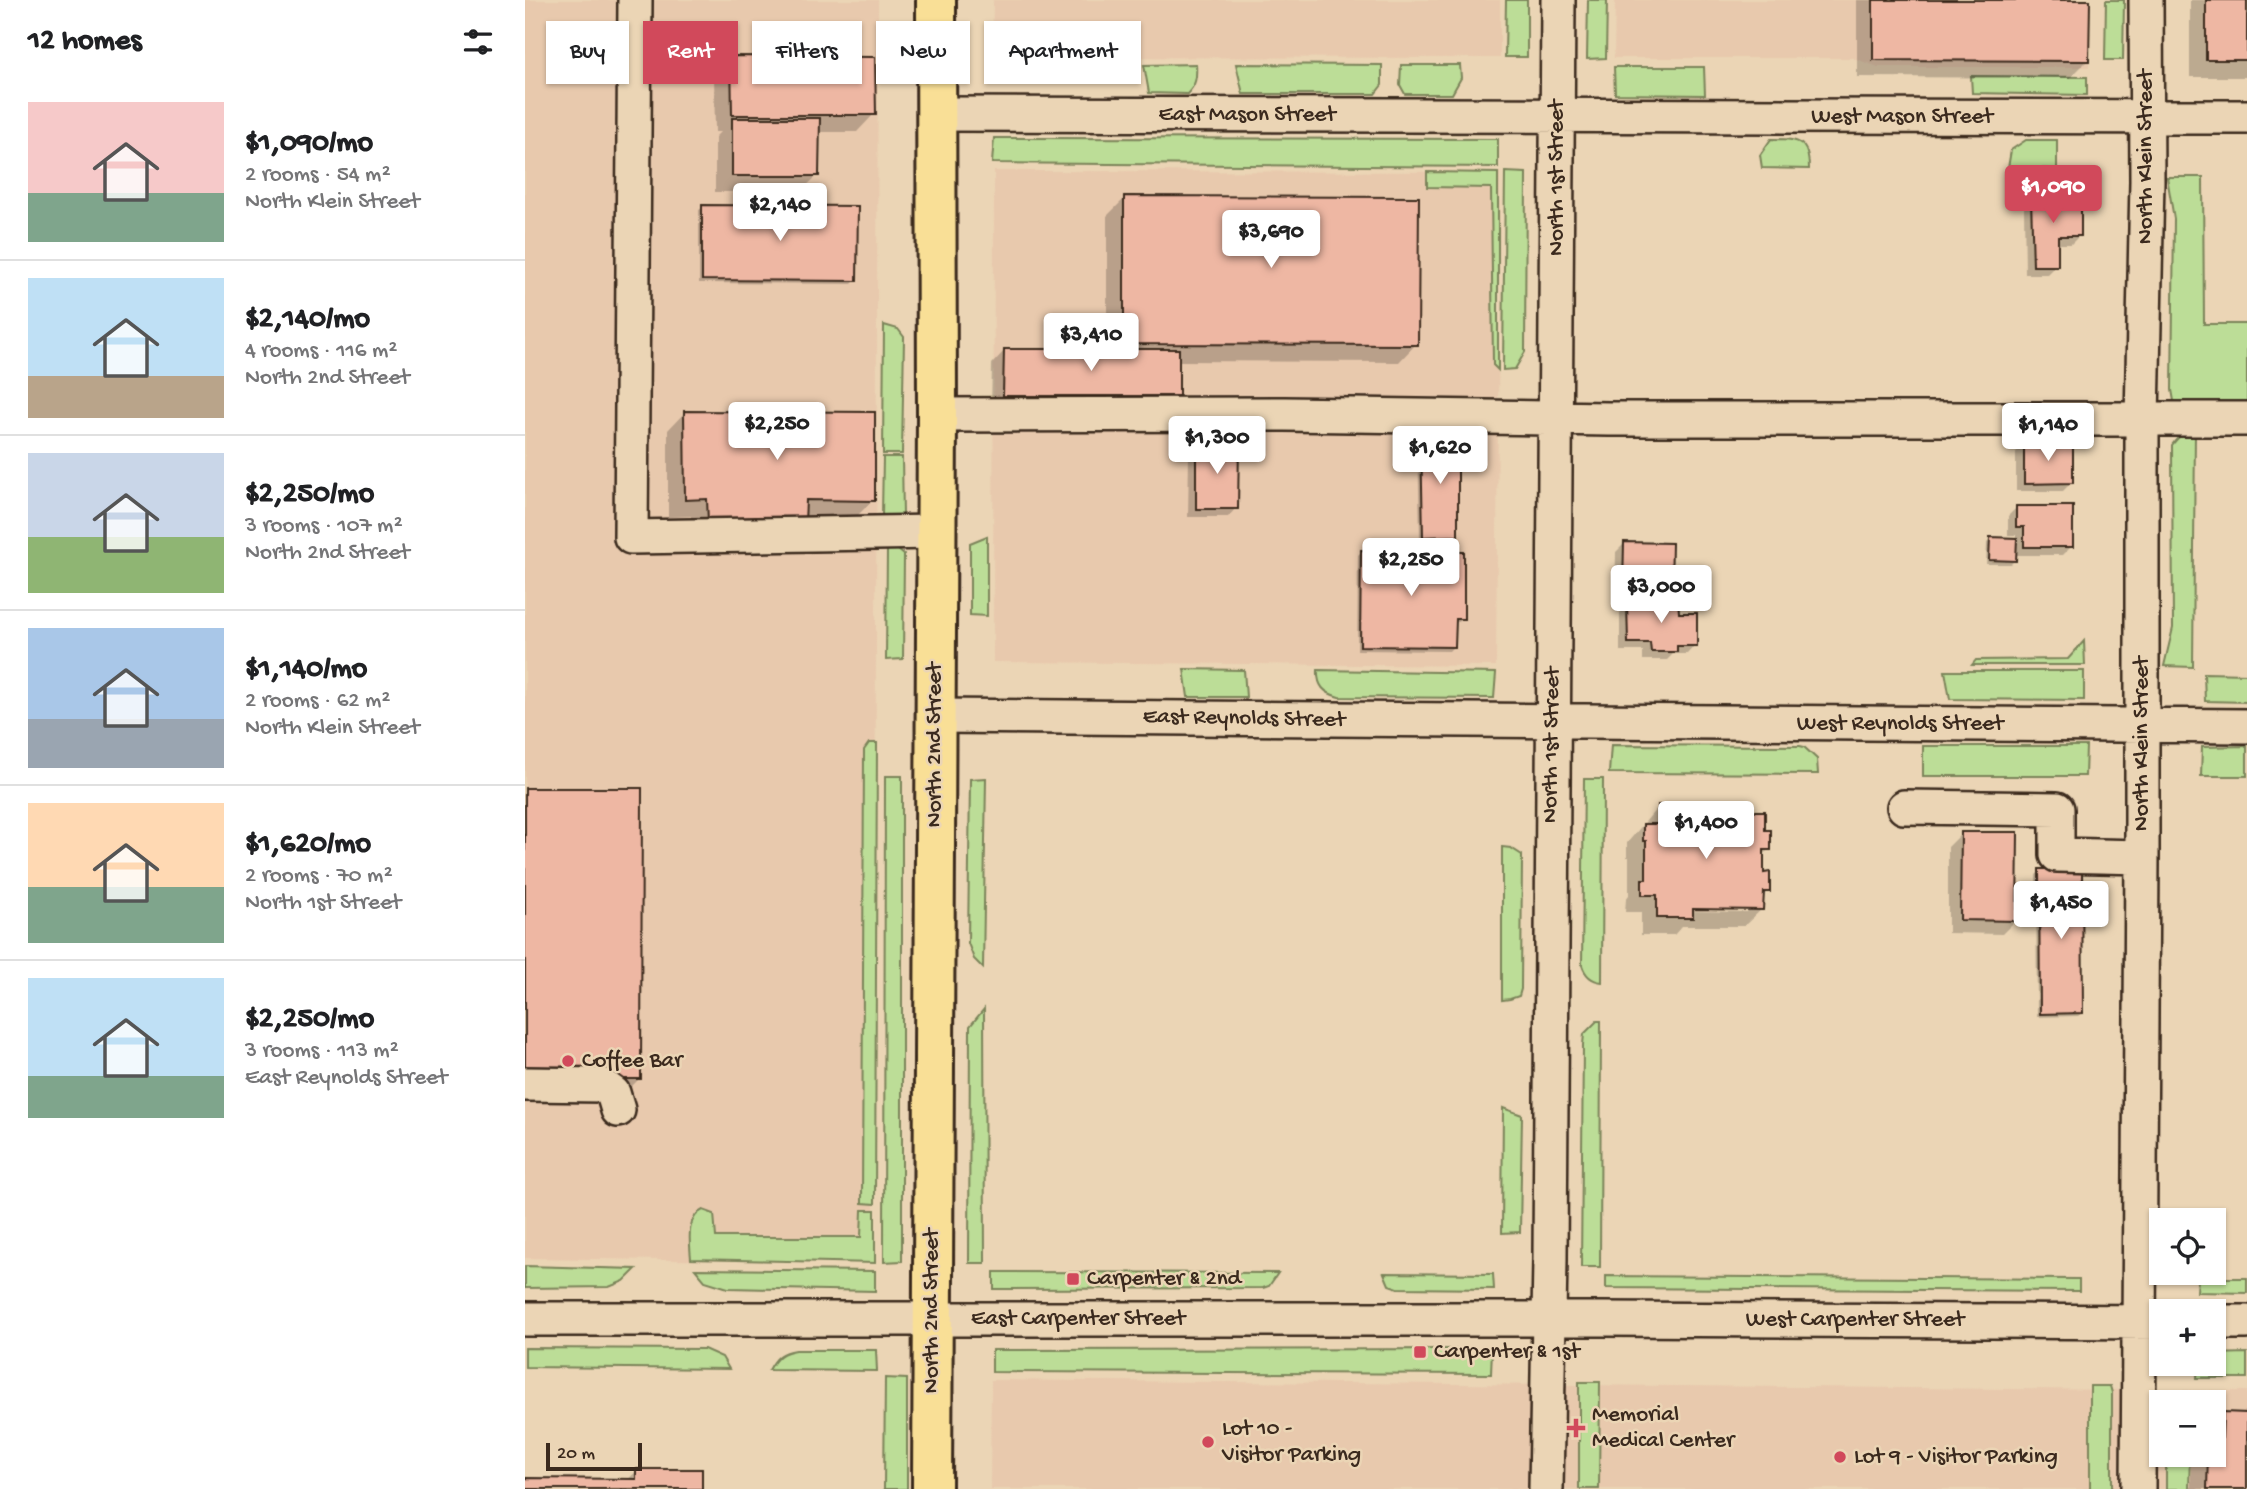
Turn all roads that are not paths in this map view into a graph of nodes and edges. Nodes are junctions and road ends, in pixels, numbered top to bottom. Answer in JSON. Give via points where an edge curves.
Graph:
{"nodes":[{"id":1,"x":635,"y":0,"type":"edge"},
{"id":2,"x":936,"y":0,"type":"edge"},
{"id":3,"x":1558,"y":0,"type":"edge"},
{"id":4,"x":2146,"y":0,"type":"edge"},
{"id":5,"x":937,"y":114,"type":"junction"},
{"id":6,"x":1558,"y":116,"type":"junction"},
{"id":7,"x":2146,"y":117,"type":"junction"},
{"id":8,"x":2247,"y":117,"type":"edge"},
{"id":9,"x":937,"y":415,"type":"junction"},
{"id":10,"x":1555,"y":417,"type":"junction"},
{"id":11,"x":2142,"y":419,"type":"junction"},
{"id":12,"x":2247,"y":419,"type":"edge"},
{"id":13,"x":936,"y":533,"type":"junction"},
{"id":14,"x":935,"y":716,"type":"junction"},
{"id":15,"x":1553,"y":722,"type":"junction"},
{"id":16,"x":2142,"y":726,"type":"junction"},
{"id":17,"x":2247,"y":726,"type":"edge"},
{"id":18,"x":1905,"y":807,"type":"dead end"},
{"id":19,"x":2142,"y":857,"type":"junction"},
{"id":20,"x":525,"y":1084,"type":"edge"},
{"id":21,"x":618,"y":1110,"type":"dead end"},
{"id":22,"x":2150,"y":1299,"type":"edge"},
{"id":23,"x":525,"y":1319,"type":"edge"},
{"id":24,"x":932,"y":1319,"type":"junction"},
{"id":25,"x":1548,"y":1319,"type":"junction"},
{"id":26,"x":2149,"y":1322,"type":"edge"},
{"id":27,"x":2226,"y":1322,"type":"edge"},
{"id":28,"x":2247,"y":1322,"type":"edge"},
{"id":29,"x":2149,"y":1336,"type":"edge"},
{"id":30,"x":932,"y":1489,"type":"edge"},
{"id":31,"x":1546,"y":1489,"type":"edge"},
{"id":32,"x":2138,"y":1489,"type":"edge"}],
"edges":[{"from":1,"to":13,"type":"street","via":[[631,537]]},
{"from":2,"to":5,"type":"main road","name":"North 2nd Street"},
{"from":3,"to":6,"type":"street","name":"North 1st Street"},
{"from":4,"to":7,"type":"street","name":"North Klein Street"},
{"from":5,"to":6,"type":"street","name":"East Mason Street"},
{"from":5,"to":9,"type":"main road","name":"North 2nd Street"},
{"from":6,"to":7,"type":"street","name":"West Mason Street"},
{"from":6,"to":10,"type":"street","name":"North 1st Street"},
{"from":7,"to":8,"type":"street","name":"West Mason Street"},
{"from":7,"to":11,"type":"street","name":"North Klein Street"},
{"from":9,"to":10,"type":"street"},
{"from":9,"to":13,"type":"main road","name":"North 2nd Street"},
{"from":10,"to":11,"type":"street"},
{"from":10,"to":15,"type":"street","name":"North 1st Street"},
{"from":11,"to":12,"type":"street"},
{"from":11,"to":16,"type":"street","name":"North Klein Street"},
{"from":13,"to":14,"type":"main road","name":"North 2nd Street"},
{"from":14,"to":15,"type":"street","name":"East Reynolds Street"},
{"from":14,"to":24,"type":"main road","name":"North 2nd Street"},
{"from":15,"to":16,"type":"street","name":"West Reynolds Street"},
{"from":15,"to":25,"type":"street","name":"North 1st Street"},
{"from":16,"to":17,"type":"street","name":"West Reynolds Street"},
{"from":16,"to":19,"type":"street","name":"North Klein Street"},
{"from":18,"to":19,"type":"street","via":[[2057,809],[2057,855]]},
{"from":19,"to":22,"type":"street","name":"North Klein Street"},
{"from":20,"to":21,"type":"street","via":[[602,1085],[613,1093]]},
{"from":23,"to":24,"type":"street","name":"East Carpenter Street"},
{"from":24,"to":25,"type":"street","name":"East Carpenter Street"},
{"from":24,"to":30,"type":"main road","name":"North 2nd Street"},
{"from":25,"to":26,"type":"street","name":"West Carpenter Street"},
{"from":25,"to":31,"type":"street","name":"North 1st Street"},
{"from":27,"to":28,"type":"street"},
{"from":29,"to":32,"type":"street","name":"North Klein Street"}]}
